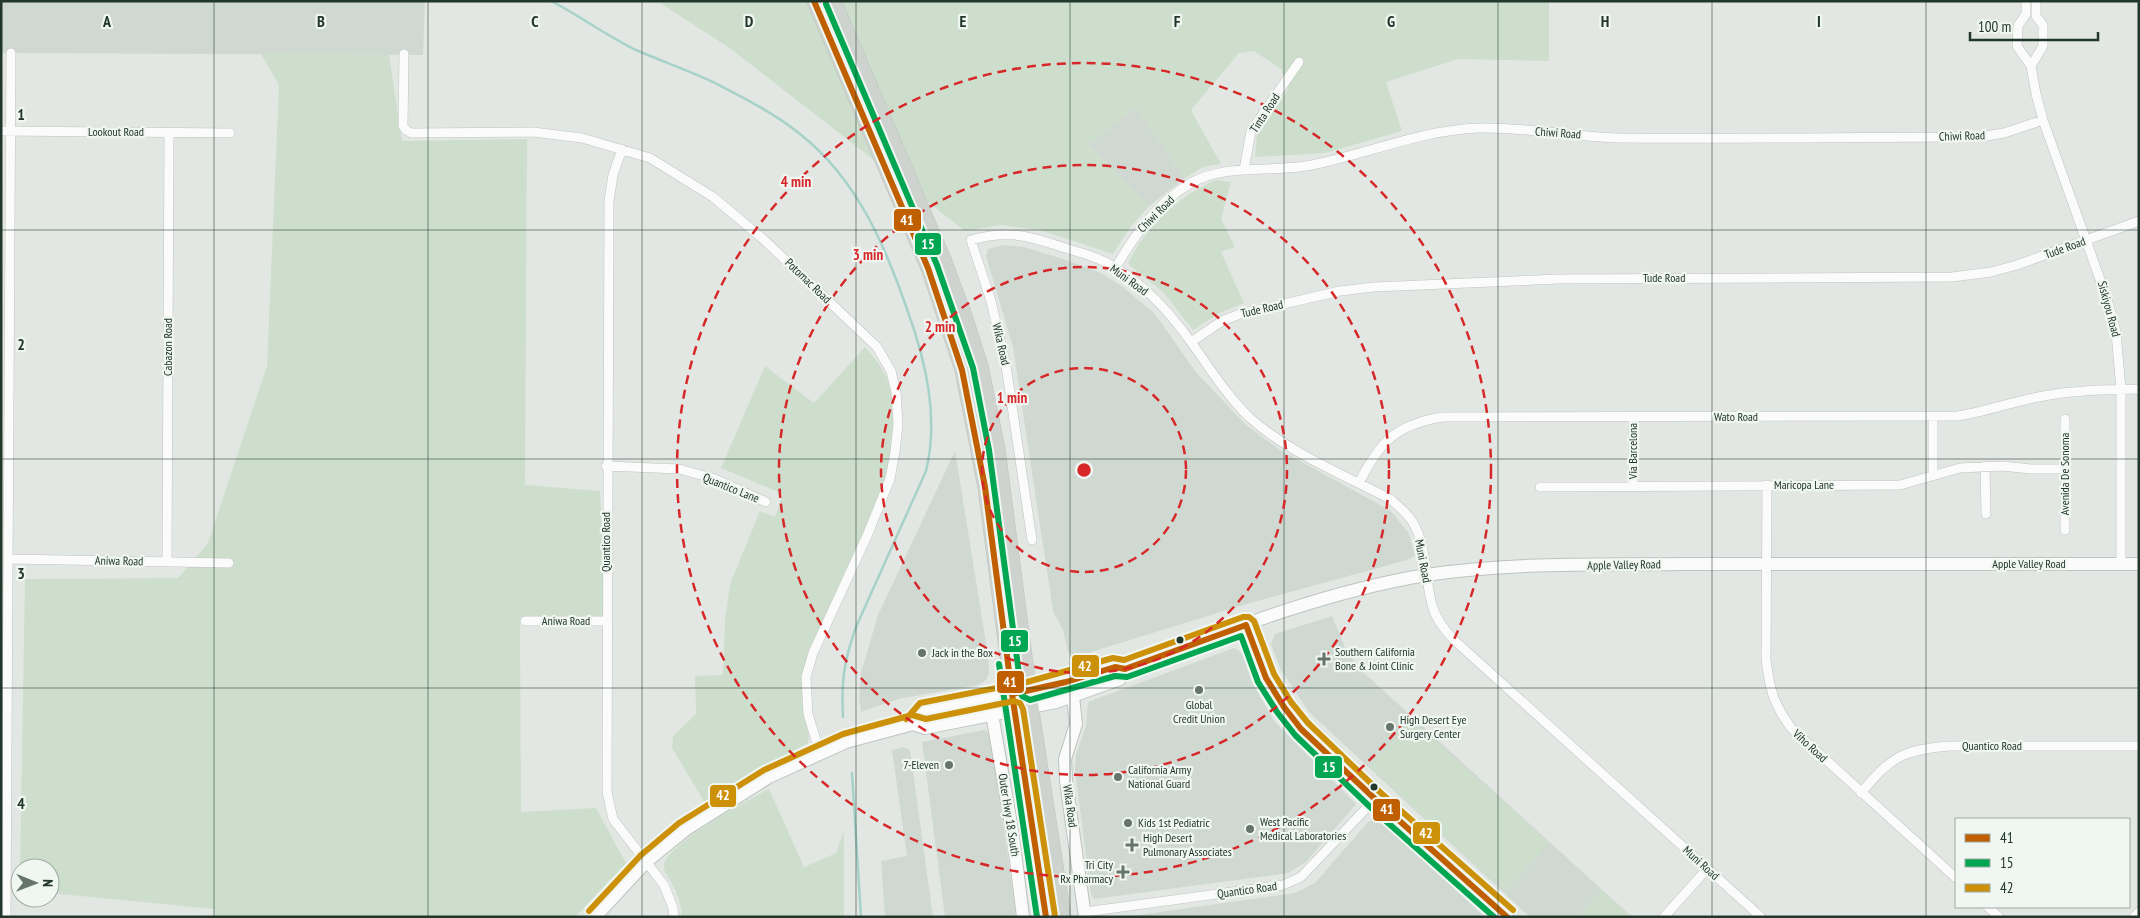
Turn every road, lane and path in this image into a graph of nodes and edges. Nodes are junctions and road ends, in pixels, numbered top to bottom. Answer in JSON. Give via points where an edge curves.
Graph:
{"nodes":[{"id":1,"x":814,"y":1,"type":"edge"},
{"id":2,"x":834,"y":1,"type":"edge"},
{"id":3,"x":2026,"y":1,"type":"edge"},
{"id":4,"x":2036,"y":1,"type":"edge"},
{"id":5,"x":11,"y":53,"type":"dead end"},
{"id":6,"x":404,"y":54,"type":"dead end"},
{"id":7,"x":1299,"y":62,"type":"dead end"},
{"id":8,"x":2031,"y":66,"type":"junction"},
{"id":9,"x":2043,"y":120,"type":"junction"},
{"id":10,"x":6,"y":131,"type":"edge"},
{"id":11,"x":169,"y":132,"type":"junction"},
{"id":12,"x":230,"y":133,"type":"dead end"},
{"id":13,"x":622,"y":149,"type":"junction"},
{"id":14,"x":1244,"y":170,"type":"junction"},
{"id":15,"x":2139,"y":221,"type":"edge"},
{"id":16,"x":971,"y":240,"type":"joint"},
{"id":17,"x":2087,"y":240,"type":"junction"},
{"id":18,"x":1116,"y":267,"type":"junction"},
{"id":19,"x":1191,"y":342,"type":"junction"},
{"id":20,"x":2139,"y":389,"type":"edge"},
{"id":21,"x":2121,"y":390,"type":"junction"},
{"id":22,"x":1633,"y":417,"type":"junction"},
{"id":23,"x":1933,"y":417,"type":"junction"},
{"id":24,"x":2065,"y":419,"type":"dead end"},
{"id":25,"x":606,"y":466,"type":"junction"},
{"id":26,"x":1985,"y":466,"type":"junction"},
{"id":27,"x":2065,"y":469,"type":"junction"},
{"id":28,"x":1933,"y":475,"type":"junction"},
{"id":29,"x":1359,"y":482,"type":"junction"},
{"id":30,"x":1767,"y":485,"type":"junction"},
{"id":31,"x":1632,"y":486,"type":"junction"},
{"id":32,"x":1540,"y":487,"type":"dead end"},
{"id":33,"x":766,"y":502,"type":"dead end"},
{"id":34,"x":1986,"y":514,"type":"dead end"},
{"id":35,"x":2065,"y":530,"type":"dead end"},
{"id":36,"x":1032,"y":540,"type":"dead end"},
{"id":37,"x":8,"y":559,"type":"junction"},
{"id":38,"x":167,"y":562,"type":"junction"},
{"id":39,"x":229,"y":563,"type":"dead end"},
{"id":40,"x":1767,"y":564,"type":"junction"},
{"id":41,"x":2121,"y":564,"type":"junction"},
{"id":42,"x":2139,"y":564,"type":"edge"},
{"id":43,"x":1426,"y":575,"type":"junction"},
{"id":44,"x":525,"y":621,"type":"dead end"},
{"id":45,"x":606,"y":621,"type":"junction"},
{"id":46,"x":1246,"y":625,"type":"junction"},
{"id":47,"x":1126,"y":669,"type":"junction"},
{"id":48,"x":1029,"y":691,"type":"junction"},
{"id":49,"x":1012,"y":694,"type":"junction"},
{"id":50,"x":1073,"y":696,"type":"junction"},
{"id":51,"x":1032,"y":706,"type":"junction"},
{"id":52,"x":1014,"y":710,"type":"junction"},
{"id":53,"x":992,"y":714,"type":"junction"},
{"id":54,"x":913,"y":724,"type":"junction"},
{"id":55,"x":4,"y":728,"type":"edge"},
{"id":56,"x":2139,"y":746,"type":"edge"},
{"id":57,"x":820,"y":753,"type":"junction"},
{"id":58,"x":1861,"y":793,"type":"junction"},
{"id":59,"x":1375,"y":799,"type":"junction"},
{"id":60,"x":4,"y":814,"type":"edge"},
{"id":61,"x":647,"y":862,"type":"junction"},
{"id":62,"x":1707,"y":869,"type":"junction"},
{"id":63,"x":1955,"y":877,"type":"edge"},
{"id":64,"x":1989,"y":908,"type":"edge"},
{"id":65,"x":2139,"y":912,"type":"edge"},
{"id":66,"x":1085,"y":914,"type":"edge"},
{"id":67,"x":6,"y":917,"type":"edge"},
{"id":68,"x":595,"y":917,"type":"edge"},
{"id":69,"x":674,"y":917,"type":"edge"},
{"id":70,"x":1023,"y":917,"type":"edge"},
{"id":71,"x":1046,"y":917,"type":"edge"},
{"id":72,"x":1064,"y":917,"type":"edge"},
{"id":73,"x":1507,"y":917,"type":"edge"},
{"id":74,"x":1664,"y":917,"type":"edge"},
{"id":75,"x":1761,"y":917,"type":"edge"},
{"id":76,"x":1999,"y":917,"type":"edge"},
{"id":77,"x":2134,"y":917,"type":"edge"}],
"edges":[{"from":1,"to":49,"type":"main road","via":[[928,268],[962,370],[985,487]]},
{"from":2,"to":48,"type":"main road","via":[[945,262],[981,366],[998,449]]},
{"from":3,"to":8,"type":"street","name":"Siskiyou Road","via":[[2026,14],[2018,26],[2017,46]]},
{"from":4,"to":8,"type":"street","via":[[2036,16],[2043,25],[2043,46]]},
{"from":5,"to":10,"type":"street"},
{"from":6,"to":13,"type":"street","name":"Potomac Road","via":[[404,126],[411,133],[533,132],[582,138]]},
{"from":7,"to":14,"type":"street","name":"Tinta Road","via":[[1251,131]]},
{"from":8,"to":9,"type":"street","name":"Siskiyou Road"},
{"from":9,"to":14,"type":"street","name":"Chiwi Road","via":[[1980,138],[1615,138],[1481,128],[1439,133],[1312,165],[1280,170]]},
{"from":9,"to":17,"type":"street","name":"Siskiyou Road"},
{"from":10,"to":11,"type":"street","name":"Lookout Road"},
{"from":10,"to":37,"type":"street"},
{"from":11,"to":12,"type":"street","name":"Lookout Road"},
{"from":11,"to":38,"type":"street","name":"Cabazon Road"},
{"from":13,"to":25,"type":"street","name":"Quantico Road","via":[[609,201]]},
{"from":13,"to":57,"type":"street","name":"Potomac Road","via":[[650,158],[714,197],[877,347],[891,371],[898,424],[890,480],[813,653],[806,677],[808,714]]},
{"from":14,"to":18,"type":"street","name":"Chiwi Road","via":[[1216,173],[1191,183],[1172,197],[1134,235]]},
{"from":15,"to":17,"type":"street","name":"Tude Road"},
{"from":16,"to":18,"type":"street","name":"Muni Road","via":[[991,234],[1026,235]]},
{"from":16,"to":36,"type":"street","name":"Wika Road","via":[[991,301],[1006,366]]},
{"from":17,"to":19,"type":"street","name":"Tude Road","via":[[2017,265],[1952,277],[1559,279],[1374,287],[1340,291],[1240,314],[1222,321]]},
{"from":17,"to":21,"type":"street","name":"Siskiyou Road","via":[[2116,332]]},
{"from":18,"to":19,"type":"street","name":"Muni Road","via":[[1165,308]]},
{"from":19,"to":29,"type":"street","name":"Muni Road","via":[[1227,392],[1263,428],[1286,446]]},
{"from":20,"to":21,"type":"street","name":"Wato Road"},
{"from":21,"to":23,"type":"street","name":"Wato Road","via":[[2072,391],[1984,412]]},
{"from":21,"to":41,"type":"street","name":"Siskiyou Road"},
{"from":22,"to":23,"type":"street","name":"Wato Road"},
{"from":22,"to":29,"type":"street","name":"Wato Road","via":[[1442,417],[1424,420],[1400,430],[1389,439],[1370,460]]},
{"from":22,"to":31,"type":"street","name":"Via Barcelona"},
{"from":23,"to":28,"type":"street"},
{"from":24,"to":27,"type":"street","name":"Avenida De Sonoma"},
{"from":25,"to":33,"type":"street","name":"Quantico Lane","via":[[678,468],[715,479]]},
{"from":25,"to":45,"type":"street","name":"Quantico Road"},
{"from":26,"to":27,"type":"street","name":"Maricopa Lane"},
{"from":26,"to":28,"type":"street","name":"Maricopa Lane"},
{"from":26,"to":34,"type":"street"},
{"from":27,"to":35,"type":"street","name":"Avenida De Sonoma"},
{"from":28,"to":30,"type":"street","name":"Maricopa Lane","via":[[1900,485]]},
{"from":29,"to":43,"type":"street","name":"Muni Road","via":[[1390,499],[1412,522],[1421,542]]},
{"from":30,"to":31,"type":"street","name":"Maricopa Lane"},
{"from":30,"to":40,"type":"street","name":"Viho Road"},
{"from":31,"to":32,"type":"street","name":"Maricopa Lane"},
{"from":37,"to":38,"type":"street","name":"Aniwa Road"},
{"from":37,"to":55,"type":"street"},
{"from":38,"to":39,"type":"street","name":"Aniwa Road"},
{"from":40,"to":41,"type":"street","name":"Apple Valley Road"},
{"from":40,"to":43,"type":"street","name":"Apple Valley Road","via":[[1537,566]]},
{"from":40,"to":58,"type":"street","name":"Viho Road","via":[[1766,660],[1777,708],[1791,728]]},
{"from":41,"to":42,"type":"street","name":"Apple Valley Road"},
{"from":43,"to":46,"type":"street","name":"Apple Valley Road","via":[[1357,590]]},
{"from":43,"to":62,"type":"street","name":"Muni Road","via":[[1433,609],[1454,640]]},
{"from":44,"to":45,"type":"street","name":"Aniwa Road"},
{"from":45,"to":61,"type":"street","name":"Quantico Road","via":[[607,792],[613,819]]},
{"from":46,"to":47,"type":"street","name":"Apple Valley Road"},
{"from":46,"to":59,"type":"street","via":[[1266,678],[1284,708],[1301,729]]},
{"from":47,"to":48,"type":"street","name":"Apple Valley Road","via":[[1116,667]]},
{"from":47,"to":50,"type":"street","name":"Apple Valley Road","via":[[1120,679]]},
{"from":48,"to":49,"type":"street","name":"Apple Valley Road"},
{"from":48,"to":51,"type":"main road"},
{"from":49,"to":52,"type":"main road"},
{"from":49,"to":54,"type":"street","name":"Apple Valley Road","via":[[923,710]]},
{"from":50,"to":51,"type":"street","name":"Apple Valley Road"},
{"from":50,"to":66,"type":"street","name":"Wika Road","via":[[1076,724],[1065,758],[1066,781]]},
{"from":51,"to":52,"type":"street","name":"Apple Valley Road"},
{"from":51,"to":72,"type":"main road"},
{"from":52,"to":53,"type":"street","name":"Apple Valley Road"},
{"from":52,"to":71,"type":"main road"},
{"from":53,"to":54,"type":"street","name":"Apple Valley Road","via":[[926,728]]},
{"from":53,"to":70,"type":"street","name":"Outer Hwy 18 South"},
{"from":54,"to":57,"type":"street","name":"Apple Valley Road","via":[[846,742]]},
{"from":55,"to":60,"type":"street"},
{"from":56,"to":58,"type":"street","name":"Quantico Road","via":[[1929,748],[1896,758],[1882,768]]},
{"from":57,"to":61,"type":"street","name":"Apple Valley Road","via":[[728,801],[685,830]]},
{"from":58,"to":63,"type":"street","name":"Viho Road"},
{"from":59,"to":66,"type":"street","name":"Quantico Road","via":[[1301,877],[1283,885]]},
{"from":59,"to":73,"type":"street"},
{"from":60,"to":67,"type":"street"},
{"from":61,"to":68,"type":"street","name":"Apple Valley Road"},
{"from":61,"to":69,"type":"street","name":"Quantico Road","via":[[664,885]]},
{"from":62,"to":74,"type":"street"},
{"from":62,"to":75,"type":"street","name":"Muni Road"},
{"from":64,"to":76,"type":"street"},
{"from":65,"to":77,"type":"street"}]}
